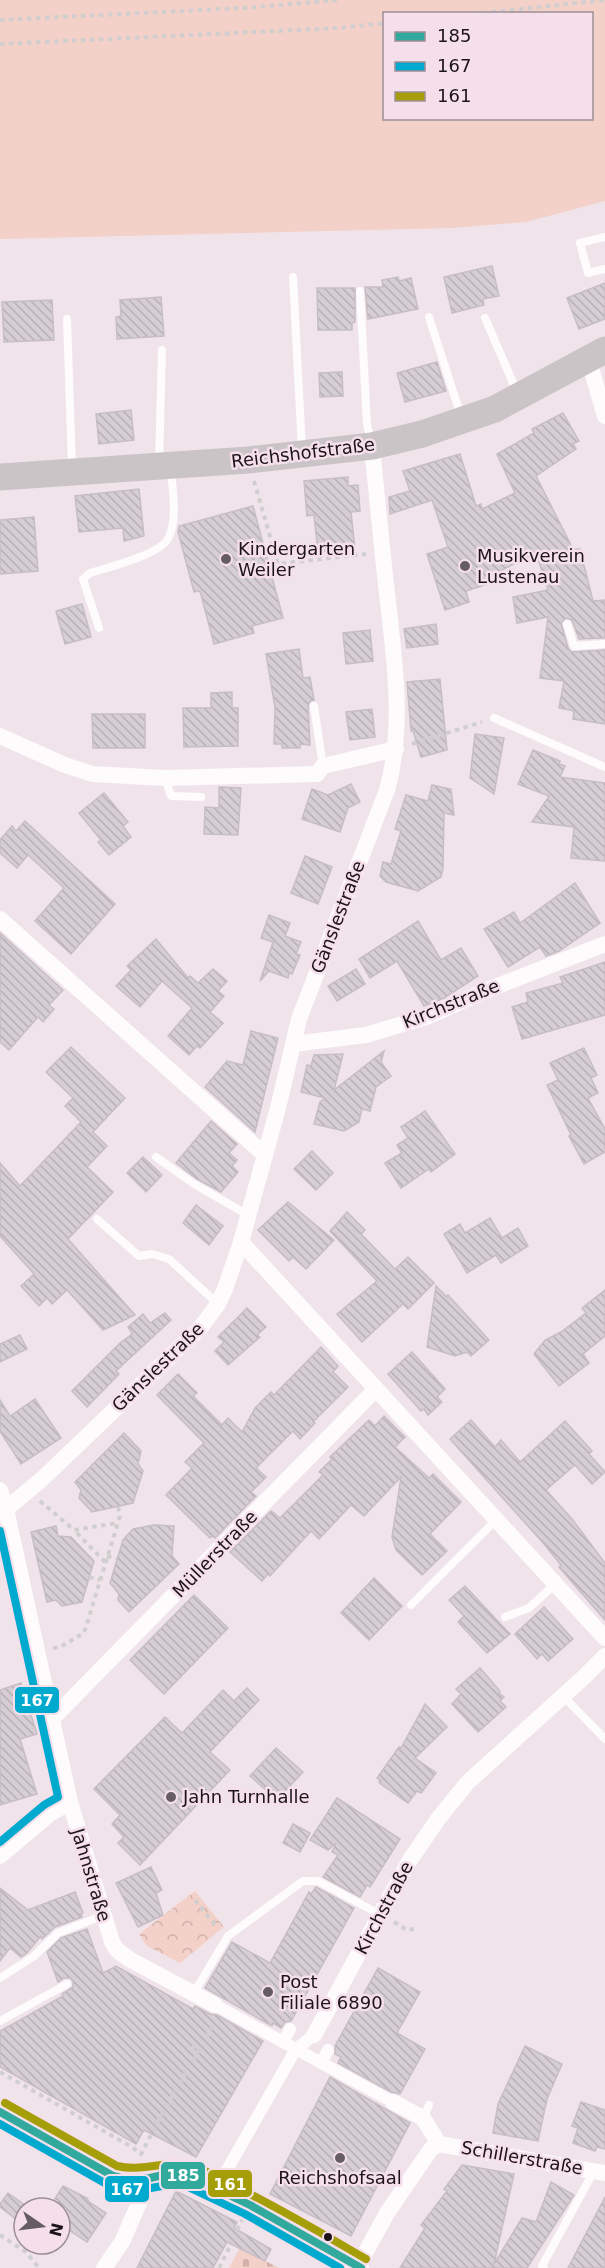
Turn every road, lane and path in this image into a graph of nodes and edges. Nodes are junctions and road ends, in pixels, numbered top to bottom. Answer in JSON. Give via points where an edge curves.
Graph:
{"nodes":[{"id":1,"x":340,"y":0,"type":"edge"},
{"id":2,"x":605,"y":0,"type":"edge"},
{"id":3,"x":493,"y":12,"type":"edge"},
{"id":4,"x":0,"y":20,"type":"edge"},
{"id":5,"x":383,"y":23,"type":"edge"},
{"id":6,"x":0,"y":44,"type":"edge"},
{"id":7,"x":605,"y":237,"type":"edge"},
{"id":8,"x":605,"y":269,"type":"edge"},
{"id":9,"x":293,"y":277,"type":"dead end"},
{"id":10,"x":360,"y":291,"type":"dead end"},
{"id":11,"x":429,"y":316,"type":"dead end"},
{"id":12,"x":485,"y":318,"type":"dead end"},
{"id":13,"x":67,"y":319,"type":"dead end"},
{"id":14,"x":162,"y":350,"type":"dead end"},
{"id":15,"x":596,"y":354,"type":"edge"},
{"id":16,"x":518,"y":396,"type":"junction"},
{"id":17,"x":605,"y":416,"type":"edge"},
{"id":18,"x":462,"y":420,"type":"junction"},
{"id":19,"x":372,"y":446,"type":"junction"},
{"id":20,"x":302,"y":454,"type":"junction"},
{"id":21,"x":165,"y":466,"type":"junction"},
{"id":22,"x":73,"y":472,"type":"junction"},
{"id":23,"x":0,"y":477,"type":"edge"},
{"id":24,"x":253,"y":477,"type":"dead end"},
{"id":25,"x":383,"y":552,"type":"junction"},
{"id":26,"x":567,"y":624,"type":"dead end"},
{"id":27,"x":99,"y":628,"type":"dead end"},
{"id":28,"x":605,"y":644,"type":"edge"},
{"id":29,"x":315,"y":706,"type":"dead end"},
{"id":30,"x":494,"y":718,"type":"joint"},
{"id":31,"x":0,"y":736,"type":"edge"},
{"id":32,"x":396,"y":749,"type":"junction"},
{"id":33,"x":323,"y":766,"type":"junction"},
{"id":34,"x":605,"y":767,"type":"edge"},
{"id":35,"x":165,"y":778,"type":"junction"},
{"id":36,"x":201,"y":797,"type":"dead end"},
{"id":37,"x":0,"y":919,"type":"edge"},
{"id":38,"x":605,"y":944,"type":"edge"},
{"id":39,"x":292,"y":1044,"type":"junction"},
{"id":40,"x":265,"y":1155,"type":"junction"},
{"id":41,"x":156,"y":1156,"type":"dead end"},
{"id":42,"x":248,"y":1215,"type":"junction"},
{"id":43,"x":97,"y":1219,"type":"dead end"},
{"id":44,"x":241,"y":1242,"type":"junction"},
{"id":45,"x":218,"y":1304,"type":"junction"},
{"id":46,"x":376,"y":1389,"type":"junction"},
{"id":47,"x":0,"y":1490,"type":"edge"},
{"id":48,"x":28,"y":1491,"type":"junction"},
{"id":49,"x":118,"y":1506,"type":"dead end"},
{"id":50,"x":6,"y":1509,"type":"junction"},
{"id":51,"x":496,"y":1520,"type":"junction"},
{"id":52,"x":117,"y":1523,"type":"junction"},
{"id":53,"x":74,"y":1530,"type":"junction"},
{"id":54,"x":107,"y":1556,"type":"junction"},
{"id":55,"x":117,"y":1558,"type":"dead end"},
{"id":56,"x":105,"y":1562,"type":"junction"},
{"id":57,"x":89,"y":1577,"type":"dead end"},
{"id":58,"x":100,"y":1580,"type":"junction"},
{"id":59,"x":555,"y":1584,"type":"junction"},
{"id":60,"x":411,"y":1605,"type":"dead end"},
{"id":61,"x":505,"y":1617,"type":"dead end"},
{"id":62,"x":605,"y":1638,"type":"edge"},
{"id":63,"x":37,"y":1652,"type":"junction"},
{"id":64,"x":605,"y":1656,"type":"edge"},
{"id":65,"x":563,"y":1696,"type":"junction"},
{"id":66,"x":52,"y":1719,"type":"junction"},
{"id":67,"x":605,"y":1739,"type":"edge"},
{"id":68,"x":70,"y":1802,"type":"junction"},
{"id":69,"x":0,"y":1856,"type":"edge"},
{"id":70,"x":195,"y":1900,"type":"dead end"},
{"id":71,"x":102,"y":1916,"type":"junction"},
{"id":72,"x":386,"y":1918,"type":"junction"},
{"id":73,"x":414,"y":1929,"type":"dead end"},
{"id":74,"x":228,"y":1936,"type":"junction"},
{"id":75,"x":0,"y":1978,"type":"edge"},
{"id":76,"x":67,"y":1984,"type":"dead end"},
{"id":77,"x":193,"y":1994,"type":"junction"},
{"id":78,"x":218,"y":2007,"type":"junction"},
{"id":79,"x":0,"y":2021,"type":"edge"},
{"id":80,"x":290,"y":2029,"type":"dead end"},
{"id":81,"x":314,"y":2035,"type":"joint"},
{"id":82,"x":283,"y":2042,"type":"junction"},
{"id":83,"x":191,"y":2047,"type":"dead end"},
{"id":84,"x":296,"y":2049,"type":"junction"},
{"id":85,"x":328,"y":2050,"type":"dead end"},
{"id":86,"x":198,"y":2051,"type":"junction"},
{"id":87,"x":321,"y":2063,"type":"junction"},
{"id":88,"x":0,"y":2072,"type":"edge"},
{"id":89,"x":170,"y":2084,"type":"dead end"},
{"id":90,"x":177,"y":2088,"type":"junction"},
{"id":91,"x":393,"y":2102,"type":"joint"},
{"id":92,"x":0,"y":2112,"type":"edge"},
{"id":93,"x":150,"y":2120,"type":"dead end"},
{"id":94,"x":157,"y":2123,"type":"junction"},
{"id":95,"x":439,"y":2144,"type":"junction"},
{"id":96,"x":599,"y":2172,"type":"edge"},
{"id":97,"x":223,"y":2177,"type":"dead end"},
{"id":98,"x":150,"y":2178,"type":"junction"},
{"id":99,"x":0,"y":2235,"type":"edge"},
{"id":100,"x":231,"y":2244,"type":"dead end"},
{"id":101,"x":359,"y":2267,"type":"edge"},
{"id":102,"x":39,"y":2268,"type":"edge"},
{"id":103,"x":104,"y":2268,"type":"edge"},
{"id":104,"x":219,"y":2268,"type":"edge"},
{"id":105,"x":544,"y":2268,"type":"edge"}],
"edges":[{"from":1,"to":4,"type":"path"},
{"from":2,"to":3,"type":"path"},
{"from":5,"to":6,"type":"path"},
{"from":7,"to":8,"type":"lane","via":[[580,243],[588,273]]},
{"from":9,"to":20,"type":"lane"},
{"from":10,"to":19,"type":"lane","via":[[367,424]]},
{"from":11,"to":18,"type":"lane"},
{"from":12,"to":16,"type":"lane"},
{"from":13,"to":22,"type":"lane"},
{"from":14,"to":21,"type":"lane"},
{"from":15,"to":16,"type":"main road","name":"Reichshofstraße"},
{"from":15,"to":17,"type":"street"},
{"from":16,"to":18,"type":"main road","name":"Reichshofstraße"},
{"from":18,"to":19,"type":"main road","name":"Reichshofstraße"},
{"from":19,"to":20,"type":"main road","name":"Reichshofstraße"},
{"from":19,"to":25,"type":"street","name":"Gänslestraße"},
{"from":20,"to":21,"type":"main road","name":"Reichshofstraße"},
{"from":21,"to":22,"type":"main road","name":"Reichshofstraße"},
{"from":21,"to":27,"type":"lane","via":[[173,516],[168,539],[152,552],[90,573],[83,579]]},
{"from":22,"to":23,"type":"main road","name":"Reichshofstraße"},
{"from":24,"to":25,"type":"path","via":[[278,564]]},
{"from":25,"to":32,"type":"street","name":"Gänslestraße"},
{"from":26,"to":28,"type":"lane","via":[[574,646]]},
{"from":29,"to":33,"type":"lane"},
{"from":30,"to":32,"type":"path"},
{"from":30,"to":34,"type":"lane"},
{"from":31,"to":35,"type":"street","via":[[92,774]]},
{"from":32,"to":33,"type":"street"},
{"from":32,"to":39,"type":"street","name":"Gänslestraße","via":[[387,790]]},
{"from":33,"to":35,"type":"street","via":[[317,774]]},
{"from":35,"to":36,"type":"lane","via":[[171,796]]},
{"from":37,"to":40,"type":"street"},
{"from":38,"to":39,"type":"street","name":"Kirchstraße","via":[[429,1016],[366,1035]]},
{"from":39,"to":40,"type":"street","name":"Gänslestraße"},
{"from":40,"to":42,"type":"street","name":"Gänslestraße"},
{"from":41,"to":42,"type":"lane","via":[[194,1184]]},
{"from":42,"to":44,"type":"street","name":"Gänslestraße"},
{"from":43,"to":45,"type":"lane","via":[[139,1256],[169,1258]]},
{"from":44,"to":45,"type":"street","name":"Gänslestraße"},
{"from":44,"to":46,"type":"street"},
{"from":45,"to":48,"type":"street","name":"Gänslestraße","via":[[201,1327]]},
{"from":46,"to":51,"type":"street"},
{"from":46,"to":66,"type":"street","name":"Müllerstraße"},
{"from":47,"to":50,"type":"street","name":"Jahnstraße"},
{"from":48,"to":50,"type":"street","name":"Gänslestraße"},
{"from":48,"to":53,"type":"path"},
{"from":49,"to":52,"type":"path"},
{"from":50,"to":63,"type":"street","name":"Jahnstraße"},
{"from":51,"to":59,"type":"street"},
{"from":51,"to":60,"type":"lane"},
{"from":52,"to":53,"type":"path"},
{"from":52,"to":54,"type":"path"},
{"from":53,"to":56,"type":"path"},
{"from":54,"to":55,"type":"path"},
{"from":54,"to":56,"type":"path"},
{"from":56,"to":58,"type":"path"},
{"from":57,"to":58,"type":"path"},
{"from":58,"to":63,"type":"path","via":[[84,1633],[60,1647]]},
{"from":59,"to":61,"type":"lane","via":[[529,1608]]},
{"from":59,"to":62,"type":"street"},
{"from":63,"to":66,"type":"street","name":"Jahnstraße"},
{"from":64,"to":65,"type":"street","name":"Kirchstraße"},
{"from":65,"to":67,"type":"lane"},
{"from":65,"to":72,"type":"street","name":"Kirchstraße","via":[[468,1782],[438,1819],[410,1860]]},
{"from":66,"to":68,"type":"street","name":"Jahnstraße"},
{"from":68,"to":69,"type":"street"},
{"from":68,"to":71,"type":"street","name":"Jahnstraße"},
{"from":70,"to":74,"type":"path"},
{"from":71,"to":75,"type":"lane","via":[[58,1933],[33,1957]]},
{"from":71,"to":77,"type":"street","name":"Jahnstraße","via":[[117,1950]]},
{"from":72,"to":73,"type":"path","via":[[407,1930]]},
{"from":72,"to":74,"type":"lane","via":[[318,1881],[303,1881]]},
{"from":72,"to":81,"type":"street","name":"Kirchstraße"},
{"from":74,"to":77,"type":"lane"},
{"from":76,"to":79,"type":"lane"},
{"from":77,"to":78,"type":"street","name":"Jahnstraße"},
{"from":78,"to":82,"type":"street","name":"Jahnstraße"},
{"from":78,"to":86,"type":"path"},
{"from":80,"to":82,"type":"street"},
{"from":81,"to":84,"type":"street","name":"Kirchstraße"},
{"from":82,"to":84,"type":"street","name":"Jahnstraße"},
{"from":83,"to":86,"type":"path"},
{"from":84,"to":87,"type":"street","name":"Jahnstraße"},
{"from":84,"to":97,"type":"street","name":"Kirchstraße"},
{"from":85,"to":87,"type":"street"},
{"from":86,"to":90,"type":"path"},
{"from":87,"to":91,"type":"street","name":"Jahnstraße"},
{"from":88,"to":94,"type":"path","via":[[141,2154]]},
{"from":89,"to":90,"type":"path"},
{"from":90,"to":94,"type":"path"},
{"from":91,"to":95,"type":"street","name":"Schillerstraße","via":[[426,2111]]},
{"from":92,"to":98,"type":"street","via":[[113,2176]]},
{"from":93,"to":94,"type":"path"},
{"from":95,"to":96,"type":"street","name":"Schillerstraße"},
{"from":95,"to":101,"type":"street","name":"Schillerstraße","via":[[431,2149],[387,2213]]},
{"from":96,"to":105,"type":"lane"},
{"from":98,"to":101,"type":"street","via":[[167,2174],[189,2176],[250,2205]]},
{"from":98,"to":103,"type":"street","via":[[122,2242]]},
{"from":99,"to":102,"type":"path","via":[[26,2252]]},
{"from":100,"to":104,"type":"path"}]}
